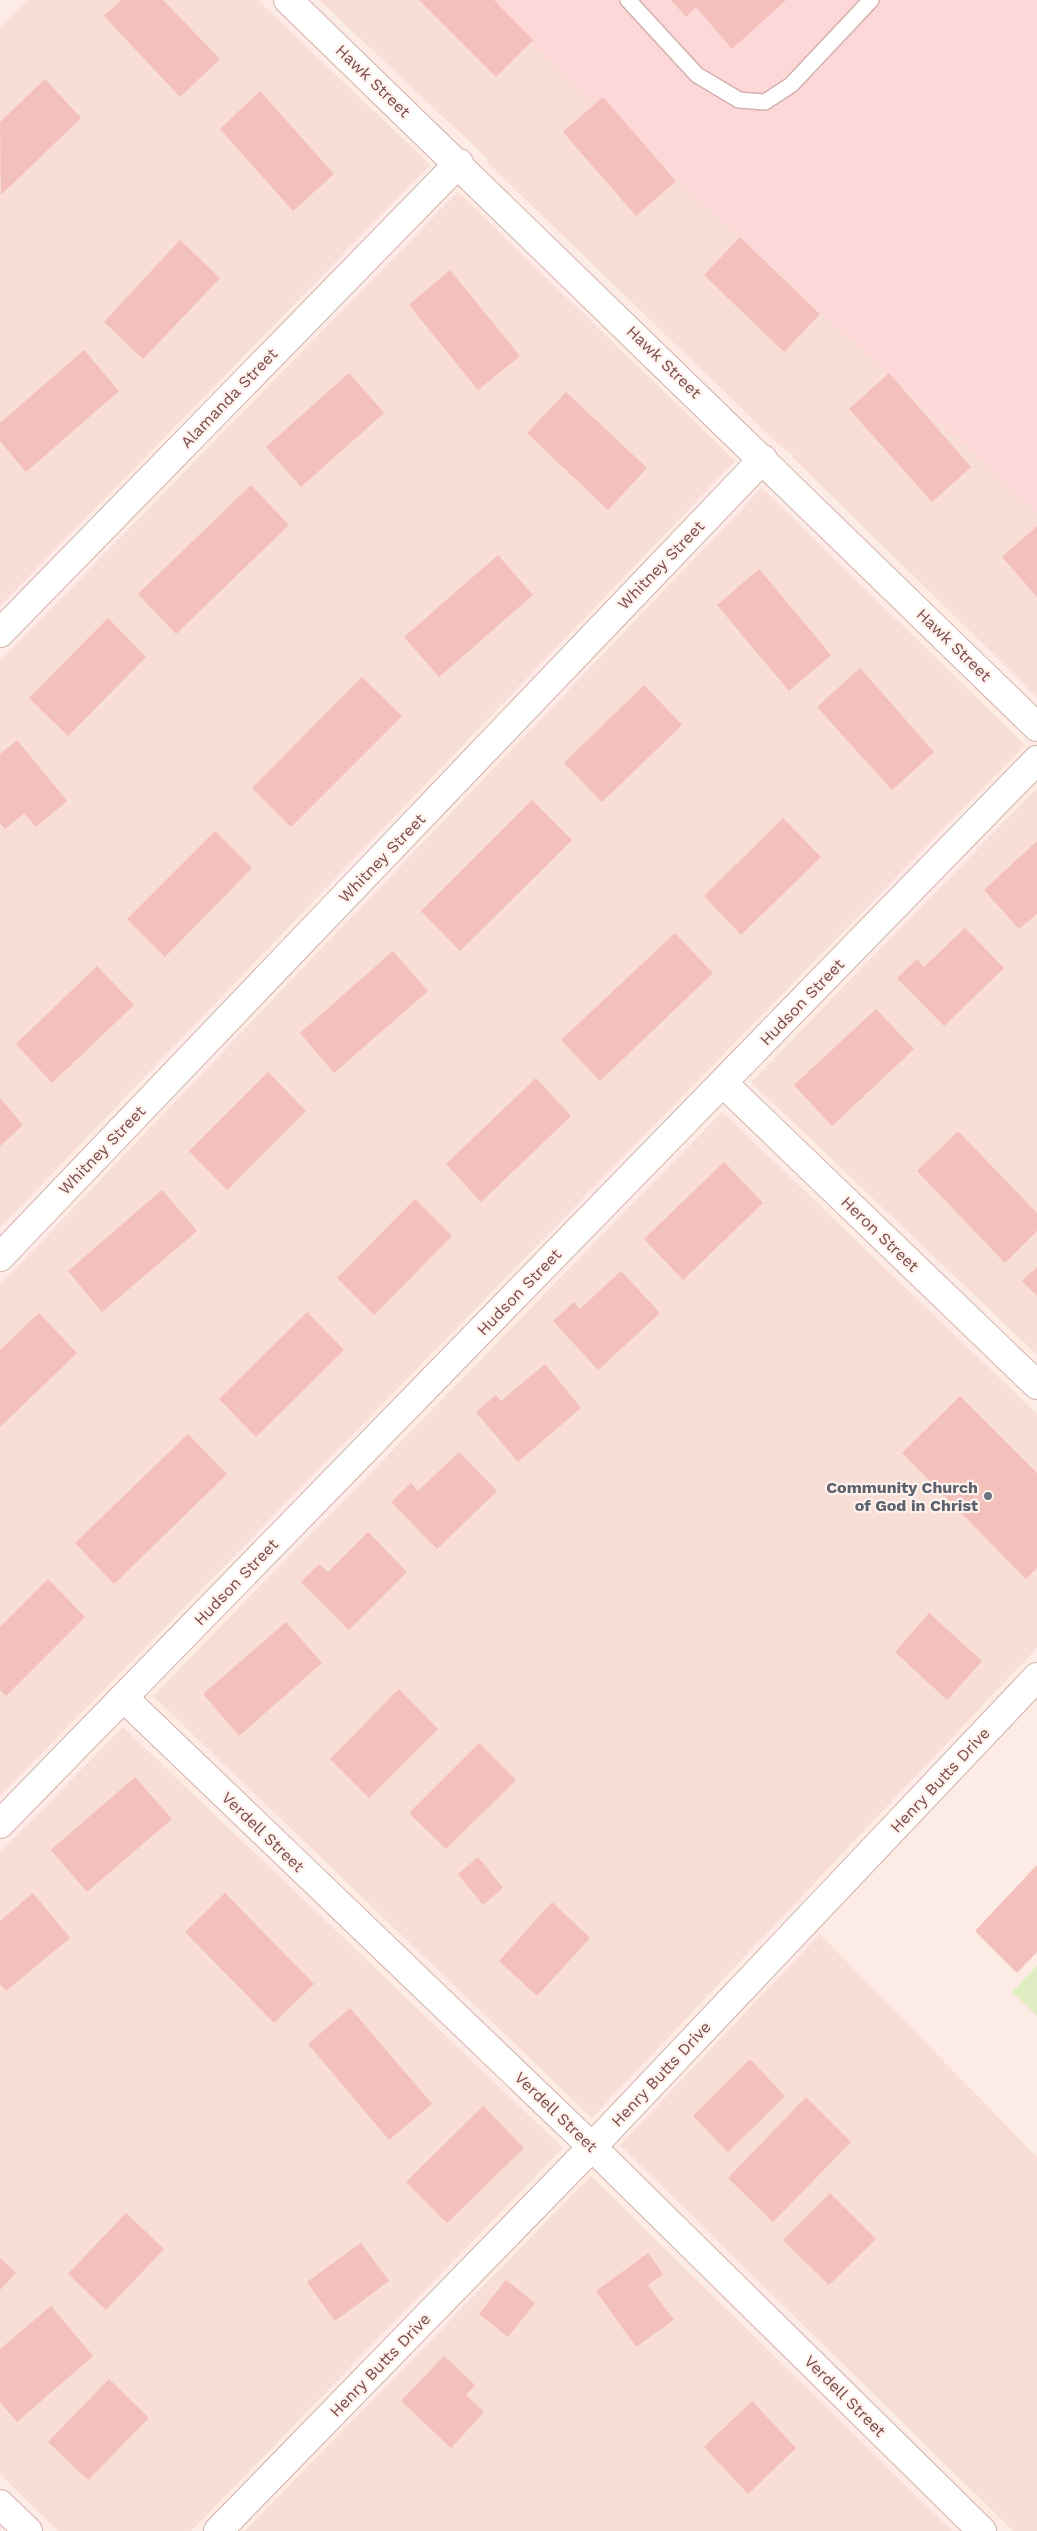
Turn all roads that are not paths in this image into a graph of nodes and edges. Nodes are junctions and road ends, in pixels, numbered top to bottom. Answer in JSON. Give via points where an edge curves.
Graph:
{"nodes":[{"id":1,"x":288,"y":0,"type":"edge"},
{"id":2,"x":628,"y":0,"type":"edge"},
{"id":3,"x":871,"y":0,"type":"edge"},
{"id":4,"x":459,"y":163,"type":"junction"},
{"id":5,"x":763,"y":459,"type":"junction"},
{"id":6,"x":0,"y":633,"type":"edge"},
{"id":7,"x":1037,"y":727,"type":"edge"},
{"id":8,"x":1037,"y":760,"type":"edge"},
{"id":9,"x":723,"y":1083,"type":"junction"},
{"id":10,"x":0,"y":1257,"type":"edge"},
{"id":11,"x":1037,"y":1385,"type":"edge"},
{"id":12,"x":1037,"y":1677,"type":"edge"},
{"id":13,"x":124,"y":1698,"type":"junction"},
{"id":14,"x":0,"y":1824,"type":"edge"},
{"id":15,"x":592,"y":2147,"type":"junction"},
{"id":16,"x":0,"y":2504,"type":"edge"},
{"id":17,"x":28,"y":2531,"type":"edge"},
{"id":18,"x":218,"y":2531,"type":"edge"},
{"id":19,"x":982,"y":2531,"type":"edge"}],
"edges":[{"from":1,"to":4,"type":"street","name":"Hawk Street"},
{"from":2,"to":3,"type":"lane","via":[[696,74],[739,100],[765,102],[791,86]]},
{"from":4,"to":5,"type":"street","name":"Hawk Street"},
{"from":4,"to":6,"type":"street","name":"Alamanda Street"},
{"from":5,"to":7,"type":"street","name":"Hawk Street"},
{"from":5,"to":10,"type":"street","name":"Whitney Street"},
{"from":8,"to":9,"type":"street","name":"Hudson Street"},
{"from":9,"to":11,"type":"street","name":"Heron Street"},
{"from":9,"to":13,"type":"street","name":"Hudson Street"},
{"from":12,"to":15,"type":"street","name":"Henry Butts Drive"},
{"from":13,"to":14,"type":"street","name":"Hudson Street"},
{"from":13,"to":15,"type":"street","name":"Verdell Street"},
{"from":15,"to":18,"type":"street","name":"Henry Butts Drive"},
{"from":15,"to":19,"type":"street","name":"Verdell Street"},
{"from":16,"to":17,"type":"street"}]}
